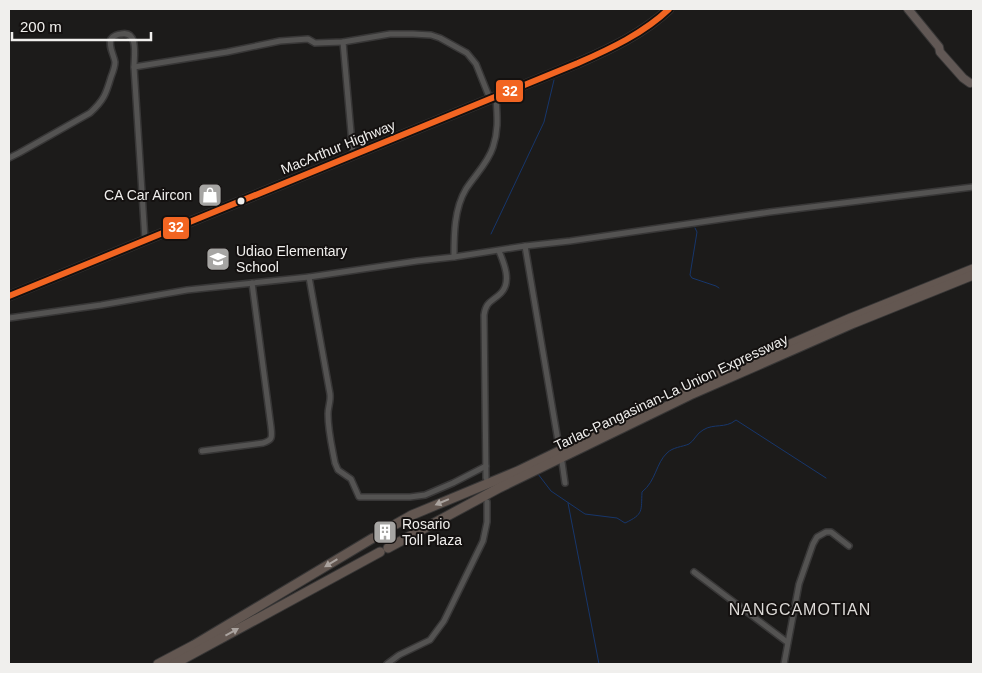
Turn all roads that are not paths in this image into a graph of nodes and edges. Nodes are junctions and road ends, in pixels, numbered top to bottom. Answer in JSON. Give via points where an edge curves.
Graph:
{"nodes":[{"id":1,"x":669,"y":9,"type":"edge"},
{"id":2,"x":908,"y":9,"type":"edge"},
{"id":3,"x":343,"y":42,"type":"junction"},
{"id":4,"x":134,"y":67,"type":"junction"},
{"id":5,"x":972,"y":85,"type":"edge"},
{"id":6,"x":493,"y":98,"type":"junction"},
{"id":7,"x":353,"y":155,"type":"junction"},
{"id":8,"x":9,"y":158,"type":"edge"},
{"id":9,"x":973,"y":187,"type":"edge"},
{"id":10,"x":145,"y":240,"type":"junction"},
{"id":11,"x":525,"y":246,"type":"junction"},
{"id":12,"x":499,"y":250,"type":"junction"},
{"id":13,"x":454,"y":257,"type":"junction"},
{"id":14,"x":973,"y":269,"type":"edge"},
{"id":15,"x":973,"y":276,"type":"edge"},
{"id":16,"x":309,"y":277,"type":"junction"},
{"id":17,"x":252,"y":283,"type":"junction"},
{"id":18,"x":9,"y":296,"type":"edge"},
{"id":19,"x":9,"y":318,"type":"edge"},
{"id":20,"x":558,"y":441,"type":"dead end"},
{"id":21,"x":202,"y":451,"type":"dead end"},
{"id":22,"x":562,"y":462,"type":"dead end"},
{"id":23,"x":486,"y":466,"type":"junction"},
{"id":24,"x":486,"y":478,"type":"dead end"},
{"id":25,"x":565,"y":483,"type":"dead end"},
{"id":26,"x":487,"y":502,"type":"dead end"},
{"id":27,"x":396,"y":524,"type":"tunnel mouth"},
{"id":28,"x":373,"y":538,"type":"tunnel mouth"},
{"id":29,"x":849,"y":546,"type":"dead end"},
{"id":30,"x":694,"y":572,"type":"dead end"},
{"id":31,"x":787,"y":642,"type":"junction"},
{"id":32,"x":158,"y":664,"type":"edge"},
{"id":33,"x":174,"y":664,"type":"edge"},
{"id":34,"x":387,"y":664,"type":"edge"},
{"id":35,"x":784,"y":664,"type":"edge"}],
"edges":[{"from":1,"to":6,"type":"highway","name":"MacArthur Highway","via":[[613,47]]},
{"from":2,"to":5,"type":"main road","via":[[940,52]]},
{"from":3,"to":4,"type":"street","via":[[280,41]]},
{"from":3,"to":6,"type":"street","via":[[390,34],[436,36],[473,60]]},
{"from":3,"to":7,"type":"street"},
{"from":4,"to":8,"type":"street","via":[[132,37],[125,33],[112,38],[115,64],[106,94],[99,104],[90,113]]},
{"from":4,"to":10,"type":"street"},
{"from":6,"to":7,"type":"highway","name":"MacArthur Highway"},
{"from":6,"to":13,"type":"street","via":[[498,120],[493,146],[461,199]]},
{"from":7,"to":10,"type":"highway","name":"MacArthur Highway"},
{"from":9,"to":11,"type":"street"},
{"from":10,"to":18,"type":"highway","name":"MacArthur Highway"},
{"from":11,"to":12,"type":"street"},
{"from":11,"to":20,"type":"street"},
{"from":12,"to":13,"type":"street"},
{"from":12,"to":23,"type":"street","via":[[505,264],[505,286],[488,304],[484,315]]},
{"from":13,"to":16,"type":"street"},
{"from":14,"to":27,"type":"highway","name":"Tarlac-Pangasinan-La Union Expressway","one_way":true,"via":[[712,378],[518,471]]},
{"from":33,"to":15,"type":"highway","name":"Tarlac-Pangasinan-La Union Expressway","one_way":true,"via":[[499,488],[690,395],[854,323]]},
{"from":16,"to":17,"type":"street"},
{"from":16,"to":23,"type":"street","via":[[330,394],[328,420],[335,464],[351,479],[359,497],[425,495]]},
{"from":17,"to":19,"type":"street"},
{"from":17,"to":21,"type":"street","via":[[271,438],[262,443]]},
{"from":22,"to":25,"type":"street"},
{"from":23,"to":24,"type":"street"},
{"from":26,"to":34,"type":"street","via":[[483,541],[444,622],[430,640]]},
{"from":28,"to":32,"type":"highway","one_way":true},
{"from":29,"to":31,"type":"street","via":[[831,532],[817,537],[799,584]]},
{"from":30,"to":31,"type":"street"},
{"from":31,"to":35,"type":"street"}]}
